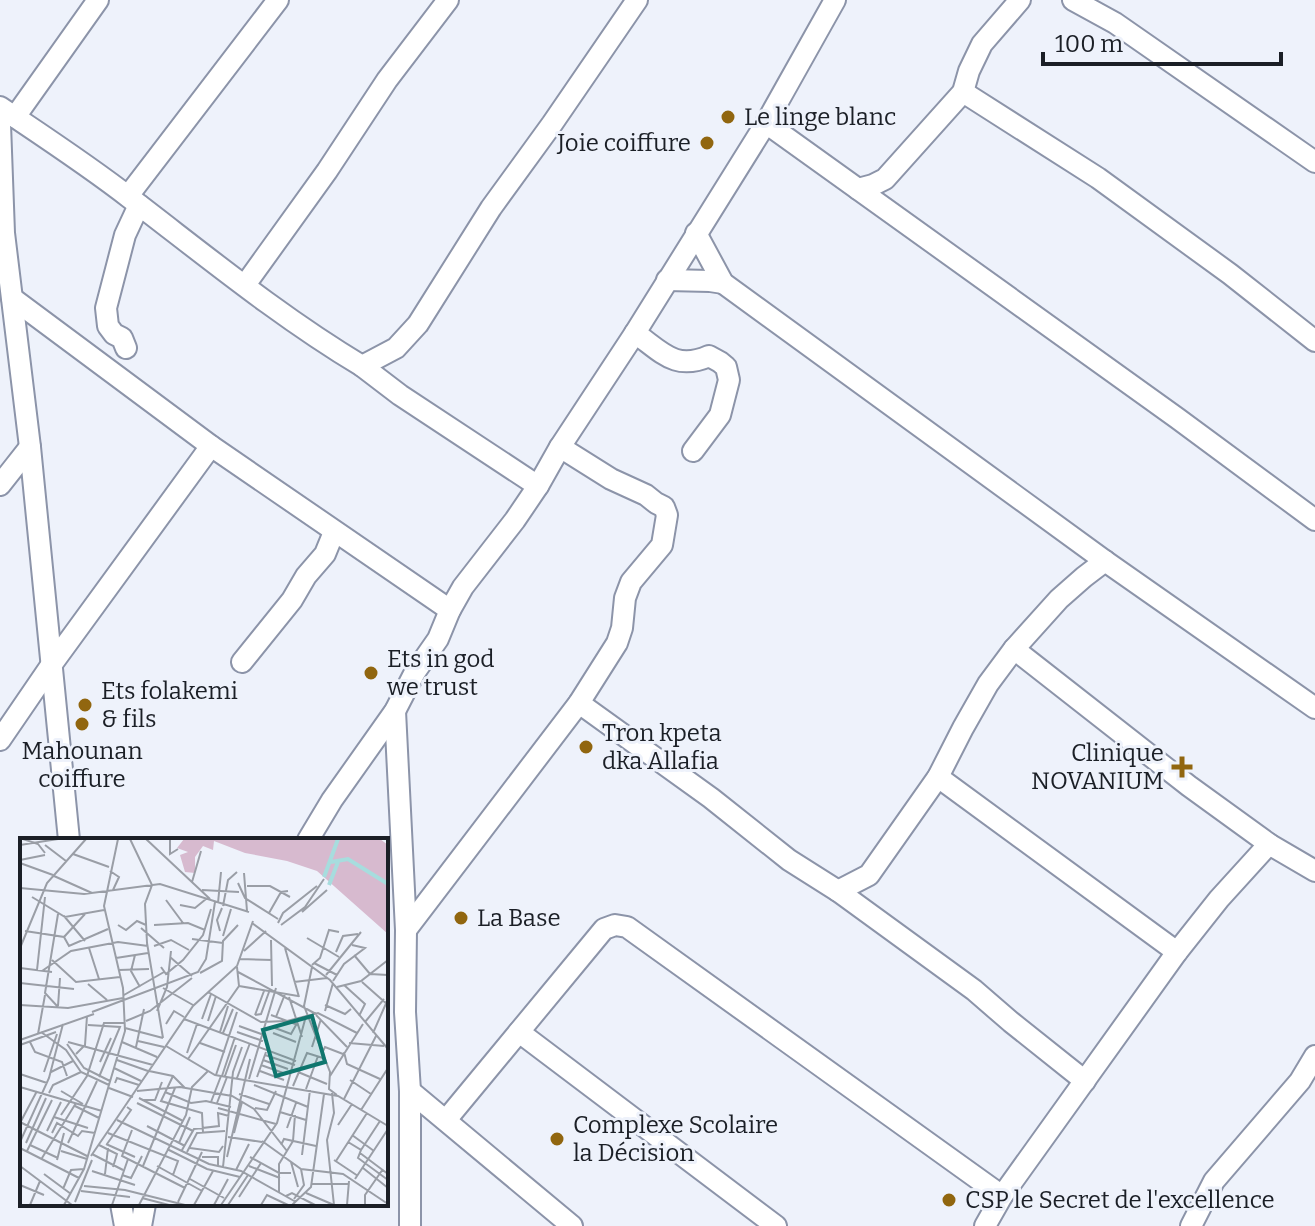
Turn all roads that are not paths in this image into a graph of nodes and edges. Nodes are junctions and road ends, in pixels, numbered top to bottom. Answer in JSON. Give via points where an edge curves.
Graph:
{"nodes":[{"id":1,"x":98,"y":0,"type":"edge"},
{"id":2,"x":278,"y":0,"type":"edge"},
{"id":3,"x":448,"y":0,"type":"edge"},
{"id":4,"x":637,"y":0,"type":"edge"},
{"id":5,"x":1020,"y":0,"type":"edge"},
{"id":6,"x":1073,"y":0,"type":"edge"},
{"id":7,"x":834,"y":1,"type":"edge"},
{"id":8,"x":963,"y":92,"type":"junction"},
{"id":9,"x":5,"y":116,"type":"edge"},
{"id":10,"x":766,"y":123,"type":"junction"},
{"id":11,"x":1315,"y":162,"type":"edge"},
{"id":12,"x":858,"y":189,"type":"junction"},
{"id":13,"x":134,"y":200,"type":"junction"},
{"id":14,"x":696,"y":233,"type":"junction"},
{"id":15,"x":2,"y":235,"type":"edge"},
{"id":16,"x":667,"y":280,"type":"junction"},
{"id":17,"x":723,"y":283,"type":"junction"},
{"id":18,"x":245,"y":285,"type":"junction"},
{"id":19,"x":12,"y":298,"type":"junction"},
{"id":20,"x":635,"y":333,"type":"junction"},
{"id":21,"x":1315,"y":341,"type":"edge"},
{"id":22,"x":126,"y":348,"type":"dead end"},
{"id":23,"x":362,"y":366,"type":"junction"},
{"id":24,"x":211,"y":446,"type":"junction"},
{"id":25,"x":30,"y":447,"type":"junction"},
{"id":26,"x":560,"y":447,"type":"junction"},
{"id":27,"x":693,"y":451,"type":"dead end"},
{"id":28,"x":0,"y":485,"type":"edge"},
{"id":29,"x":538,"y":486,"type":"junction"},
{"id":30,"x":1315,"y":520,"type":"edge"},
{"id":31,"x":334,"y":532,"type":"junction"},
{"id":32,"x":1105,"y":561,"type":"junction"},
{"id":33,"x":450,"y":610,"type":"junction"},
{"id":34,"x":1014,"y":649,"type":"junction"},
{"id":35,"x":242,"y":662,"type":"dead end"},
{"id":36,"x":52,"y":664,"type":"junction"},
{"id":37,"x":579,"y":703,"type":"junction"},
{"id":38,"x":1315,"y":708,"type":"edge"},
{"id":39,"x":395,"y":711,"type":"junction"},
{"id":40,"x":0,"y":740,"type":"edge"},
{"id":41,"x":938,"y":777,"type":"junction"},
{"id":42,"x":69,"y":838,"type":"edge"},
{"id":43,"x":309,"y":838,"type":"edge"},
{"id":44,"x":1269,"y":844,"type":"junction"},
{"id":45,"x":1315,"y":871,"type":"edge"},
{"id":46,"x":388,"y":875,"type":"edge"},
{"id":47,"x":869,"y":875,"type":"junction"},
{"id":48,"x":404,"y":888,"type":"junction"},
{"id":49,"x":838,"y":891,"type":"junction"},
{"id":50,"x":864,"y":910,"type":"junction"},
{"id":51,"x":406,"y":930,"type":"junction"},
{"id":52,"x":1177,"y":952,"type":"junction"},
{"id":53,"x":519,"y":1032,"type":"junction"},
{"id":54,"x":1315,"y":1056,"type":"edge"},
{"id":55,"x":1085,"y":1081,"type":"junction"},
{"id":56,"x":1307,"y":1088,"type":"edge"},
{"id":57,"x":410,"y":1091,"type":"junction"},
{"id":58,"x":446,"y":1120,"type":"junction"},
{"id":59,"x":1002,"y":1196,"type":"junction"},
{"id":60,"x":121,"y":1206,"type":"edge"},
{"id":61,"x":145,"y":1206,"type":"edge"},
{"id":62,"x":125,"y":1226,"type":"edge"},
{"id":63,"x":141,"y":1226,"type":"edge"},
{"id":64,"x":410,"y":1226,"type":"edge"},
{"id":65,"x":572,"y":1226,"type":"edge"},
{"id":66,"x":776,"y":1226,"type":"edge"},
{"id":67,"x":985,"y":1226,"type":"edge"},
{"id":68,"x":1191,"y":1226,"type":"edge"}],
"edges":[{"from":1,"to":9,"type":"street"},
{"from":2,"to":13,"type":"street"},
{"from":3,"to":18,"type":"street"},
{"from":4,"to":23,"type":"street","via":[[491,208],[418,324],[396,348]]},
{"from":5,"to":8,"type":"street","via":[[982,44]]},
{"from":6,"to":11,"type":"street","via":[[1115,23]]},
{"from":7,"to":10,"type":"street"},
{"from":8,"to":12,"type":"street","via":[[885,179]]},
{"from":8,"to":21,"type":"street","via":[[1098,178]]},
{"from":9,"to":13,"type":"street"},
{"from":9,"to":15,"type":"street"},
{"from":10,"to":12,"type":"street"},
{"from":10,"to":14,"type":"street"},
{"from":12,"to":30,"type":"street"},
{"from":13,"to":18,"type":"street"},
{"from":13,"to":22,"type":"street","via":[[106,308],[108,326]]},
{"from":14,"to":16,"type":"street"},
{"from":14,"to":17,"type":"street"},
{"from":15,"to":19,"type":"street"},
{"from":16,"to":17,"type":"street"},
{"from":16,"to":20,"type":"street"},
{"from":17,"to":32,"type":"street"},
{"from":18,"to":23,"type":"street"},
{"from":19,"to":24,"type":"street"},
{"from":19,"to":25,"type":"street"},
{"from":20,"to":26,"type":"street"},
{"from":20,"to":27,"type":"street","via":[[680,363],[709,356],[726,367],[729,380],[720,415]]},
{"from":23,"to":29,"type":"street"},
{"from":24,"to":31,"type":"street"},
{"from":24,"to":36,"type":"street"},
{"from":25,"to":28,"type":"street"},
{"from":25,"to":36,"type":"street"},
{"from":26,"to":29,"type":"street"},
{"from":26,"to":37,"type":"street","via":[[646,495],[667,515],[662,545],[631,582],[617,643]]},
{"from":29,"to":33,"type":"street"},
{"from":31,"to":33,"type":"street"},
{"from":31,"to":35,"type":"street","via":[[325,554]]},
{"from":32,"to":34,"type":"street","via":[[1059,599]]},
{"from":32,"to":38,"type":"street"},
{"from":33,"to":39,"type":"street"},
{"from":34,"to":41,"type":"street","via":[[988,684]]},
{"from":34,"to":44,"type":"street"},
{"from":36,"to":40,"type":"street"},
{"from":36,"to":42,"type":"street"},
{"from":37,"to":49,"type":"street"},
{"from":37,"to":51,"type":"street"},
{"from":39,"to":43,"type":"street"},
{"from":39,"to":48,"type":"street"},
{"from":41,"to":47,"type":"street"},
{"from":41,"to":52,"type":"street"},
{"from":44,"to":45,"type":"street"},
{"from":44,"to":52,"type":"street"},
{"from":46,"to":48,"type":"street"},
{"from":47,"to":49,"type":"street"},
{"from":47,"to":50,"type":"street"},
{"from":48,"to":51,"type":"street"},
{"from":49,"to":50,"type":"street"},
{"from":50,"to":55,"type":"street","via":[[974,990]]},
{"from":51,"to":57,"type":"street"},
{"from":52,"to":55,"type":"street"},
{"from":53,"to":58,"type":"street"},
{"from":53,"to":59,"type":"street","via":[[604,929],[627,927]]},
{"from":53,"to":66,"type":"street"},
{"from":54,"to":56,"type":"street"},
{"from":55,"to":59,"type":"street"},
{"from":56,"to":68,"type":"street","via":[[1214,1181]]},
{"from":57,"to":58,"type":"street"},
{"from":57,"to":64,"type":"street"},
{"from":58,"to":65,"type":"street"},
{"from":59,"to":67,"type":"street"},
{"from":60,"to":62,"type":"street"},
{"from":61,"to":63,"type":"street"}]}
